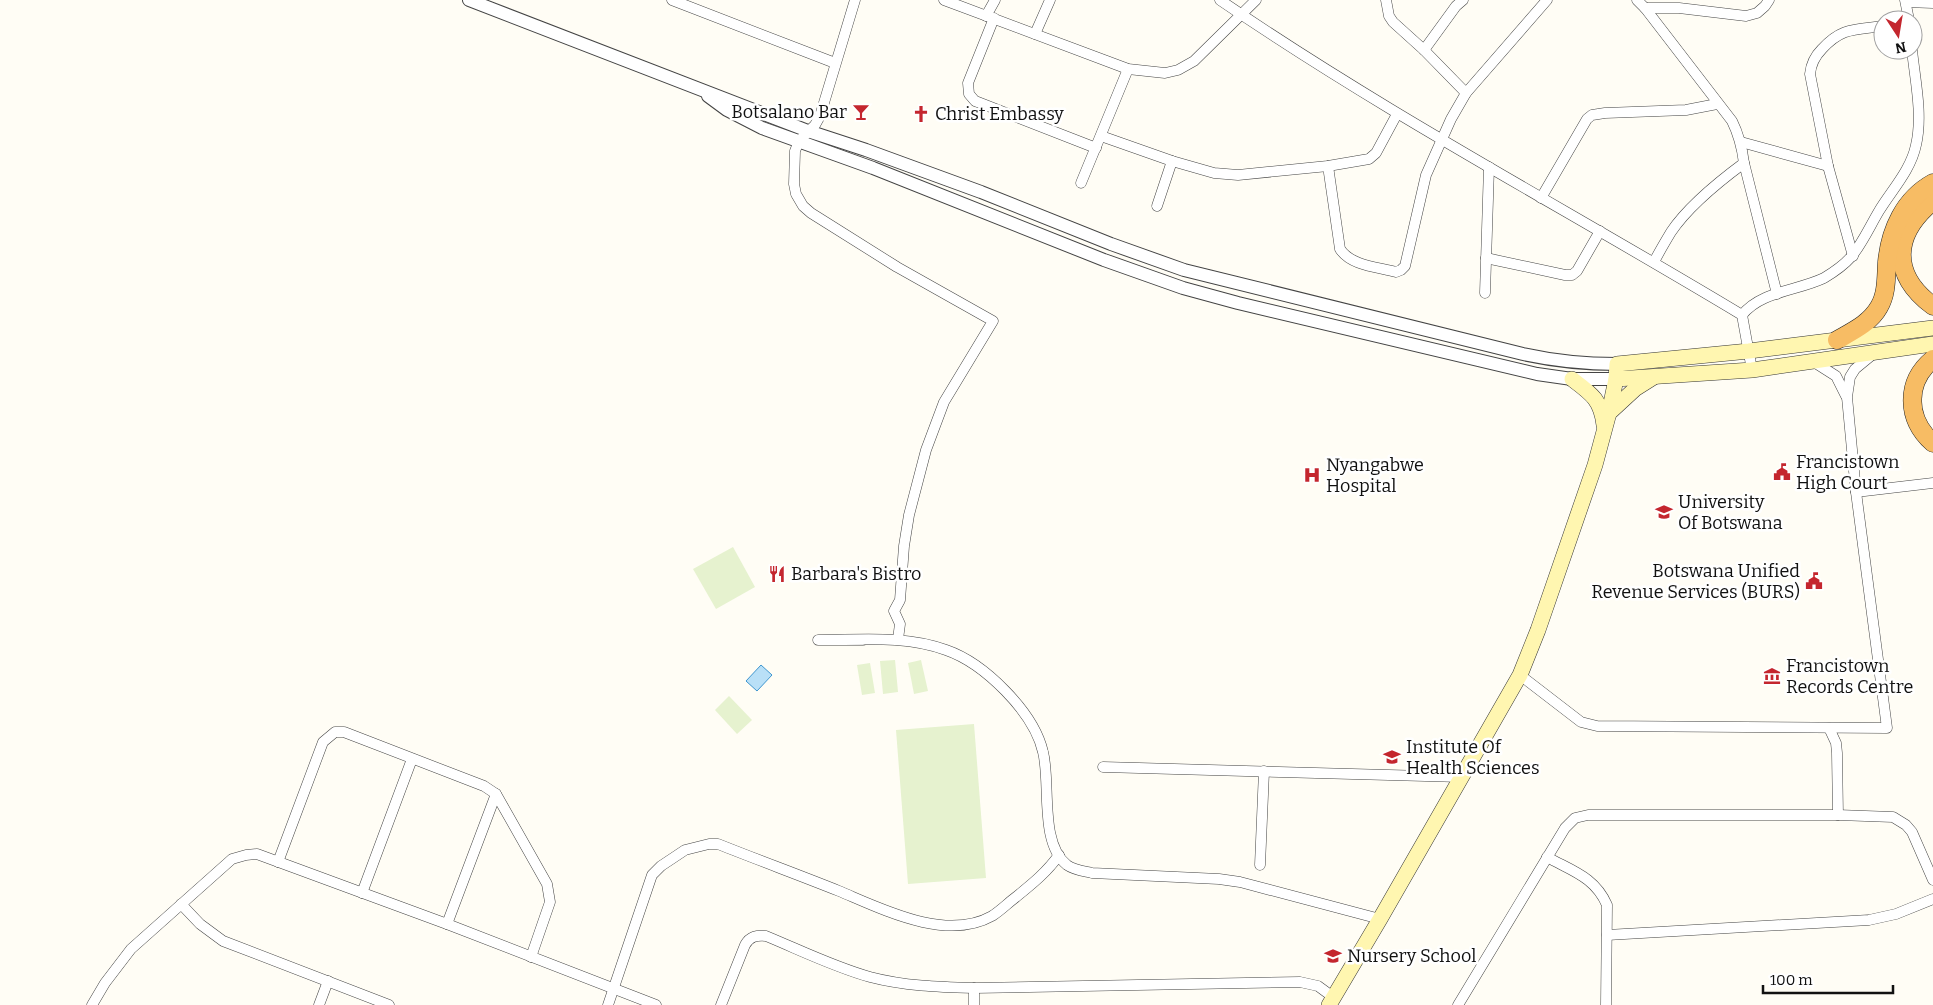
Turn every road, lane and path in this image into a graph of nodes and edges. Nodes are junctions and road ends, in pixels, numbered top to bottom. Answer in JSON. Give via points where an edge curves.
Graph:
{"nodes":[{"id":1,"x":469,"y":0,"type":"edge"},
{"id":2,"x":672,"y":0,"type":"edge"},
{"id":3,"x":855,"y":0,"type":"edge"},
{"id":4,"x":944,"y":0,"type":"edge"},
{"id":5,"x":995,"y":0,"type":"edge"},
{"id":6,"x":1050,"y":0,"type":"edge"},
{"id":7,"x":1220,"y":0,"type":"edge"},
{"id":8,"x":1256,"y":0,"type":"edge"},
{"id":9,"x":1386,"y":0,"type":"edge"},
{"id":10,"x":1463,"y":0,"type":"edge"},
{"id":11,"x":1547,"y":0,"type":"edge"},
{"id":12,"x":1637,"y":0,"type":"edge"},
{"id":13,"x":1769,"y":0,"type":"edge"},
{"id":14,"x":1905,"y":1,"type":"edge"},
{"id":15,"x":686,"y":3,"type":"edge"},
{"id":16,"x":1933,"y":3,"type":"edge"},
{"id":17,"x":1645,"y":8,"type":"junction"},
{"id":18,"x":1241,"y":14,"type":"junction"},
{"id":19,"x":990,"y":17,"type":"junction"},
{"id":20,"x":1873,"y":27,"type":"edge"},
{"id":21,"x":1035,"y":34,"type":"junction"},
{"id":22,"x":1424,"y":50,"type":"junction"},
{"id":23,"x":1913,"y":60,"type":"edge"},
{"id":24,"x":835,"y":63,"type":"junction"},
{"id":25,"x":1128,"y":69,"type":"junction"},
{"id":26,"x":697,"y":89,"type":"junction"},
{"id":27,"x":1466,"y":93,"type":"junction"},
{"id":28,"x":1717,"y":104,"type":"junction"},
{"id":29,"x":1397,"y":114,"type":"junction"},
{"id":30,"x":808,"y":131,"type":"junction"},
{"id":31,"x":1101,"y":136,"type":"junction"},
{"id":32,"x":1442,"y":140,"type":"junction"},
{"id":33,"x":799,"y":142,"type":"junction"},
{"id":34,"x":1741,"y":142,"type":"junction"},
{"id":35,"x":1096,"y":148,"type":"junction"},
{"id":36,"x":1172,"y":161,"type":"junction"},
{"id":37,"x":1744,"y":163,"type":"junction"},
{"id":38,"x":1328,"y":166,"type":"junction"},
{"id":39,"x":1828,"y":166,"type":"junction"},
{"id":40,"x":1489,"y":168,"type":"junction"},
{"id":41,"x":1081,"y":183,"type":"dead end"},
{"id":42,"x":1933,"y":183,"type":"edge"},
{"id":43,"x":1541,"y":198,"type":"junction"},
{"id":44,"x":1933,"y":201,"type":"edge"},
{"id":45,"x":1157,"y":206,"type":"dead end"},
{"id":46,"x":1600,"y":232,"type":"junction"},
{"id":47,"x":1853,"y":256,"type":"junction"},
{"id":48,"x":1486,"y":258,"type":"junction"},
{"id":49,"x":1654,"y":262,"type":"junction"},
{"id":50,"x":1485,"y":293,"type":"dead end"},
{"id":51,"x":1777,"y":294,"type":"junction"},
{"id":52,"x":1933,"y":306,"type":"edge"},
{"id":53,"x":1742,"y":315,"type":"junction"},
{"id":54,"x":1933,"y":328,"type":"edge"},
{"id":55,"x":1914,"y":339,"type":"junction"},
{"id":56,"x":1838,"y":340,"type":"junction"},
{"id":57,"x":1933,"y":344,"type":"edge"},
{"id":58,"x":1749,"y":351,"type":"junction"},
{"id":59,"x":1875,"y":352,"type":"junction"},
{"id":60,"x":1933,"y":359,"type":"edge"},
{"id":61,"x":1814,"y":362,"type":"junction"},
{"id":62,"x":1752,"y":370,"type":"junction"},
{"id":63,"x":1617,"y":371,"type":"junction"},
{"id":64,"x":1658,"y":375,"type":"junction"},
{"id":65,"x":1572,"y":379,"type":"junction"},
{"id":66,"x":1847,"y":397,"type":"junction"},
{"id":67,"x":1609,"y":413,"type":"junction"},
{"id":68,"x":1605,"y":429,"type":"junction"},
{"id":69,"x":1933,"y":443,"type":"edge"},
{"id":70,"x":1933,"y":483,"type":"edge"},
{"id":71,"x":1856,"y":492,"type":"junction"},
{"id":72,"x":898,"y":639,"type":"junction"},
{"id":73,"x":863,"y":640,"type":"dead end"},
{"id":74,"x":1520,"y":675,"type":"junction"},
{"id":75,"x":1829,"y":728,"type":"junction"},
{"id":76,"x":412,"y":759,"type":"junction"},
{"id":77,"x":1103,"y":767,"type":"dead end"},
{"id":78,"x":1264,"y":771,"type":"junction"},
{"id":79,"x":1462,"y":777,"type":"junction"},
{"id":80,"x":496,"y":794,"type":"junction"},
{"id":81,"x":1838,"y":815,"type":"junction"},
{"id":82,"x":1059,"y":855,"type":"junction"},
{"id":83,"x":1547,"y":857,"type":"junction"},
{"id":84,"x":278,"y":862,"type":"junction"},
{"id":85,"x":1260,"y":865,"type":"dead end"},
{"id":86,"x":1933,"y":880,"type":"edge"},
{"id":87,"x":362,"y":893,"type":"junction"},
{"id":88,"x":1933,"y":899,"type":"edge"},
{"id":89,"x":181,"y":904,"type":"junction"},
{"id":90,"x":1380,"y":919,"type":"junction"},
{"id":91,"x":447,"y":924,"type":"junction"},
{"id":92,"x":1607,"y":935,"type":"junction"},
{"id":93,"x":531,"y":957,"type":"junction"},
{"id":94,"x":328,"y":981,"type":"junction"},
{"id":95,"x":974,"y":988,"type":"junction"},
{"id":96,"x":614,"y":989,"type":"junction"},
{"id":97,"x":1331,"y":1001,"type":"edge"},
{"id":98,"x":92,"y":1005,"type":"edge"},
{"id":99,"x":319,"y":1005,"type":"edge"},
{"id":100,"x":389,"y":1005,"type":"edge"},
{"id":101,"x":608,"y":1005,"type":"edge"},
{"id":102,"x":656,"y":1005,"type":"edge"},
{"id":103,"x":721,"y":1005,"type":"edge"},
{"id":104,"x":974,"y":1005,"type":"edge"},
{"id":105,"x":1458,"y":1005,"type":"edge"},
{"id":106,"x":1606,"y":1005,"type":"edge"}],
"edges":[{"from":1,"to":26,"type":"street"},
{"from":2,"to":15,"type":"street"},
{"from":3,"to":24,"type":"street"},
{"from":4,"to":19,"type":"street"},
{"from":5,"to":19,"type":"street"},
{"from":6,"to":21,"type":"street"},
{"from":7,"to":18,"type":"street"},
{"from":8,"to":18,"type":"street"},
{"from":9,"to":22,"type":"street","via":[[1393,22]]},
{"from":10,"to":22,"type":"street"},
{"from":11,"to":27,"type":"street"},
{"from":12,"to":17,"type":"street"},
{"from":13,"to":17,"type":"street","via":[[1757,13],[1746,16],[1679,8]]},
{"from":14,"to":16,"type":"street"},
{"from":15,"to":24,"type":"street"},
{"from":17,"to":28,"type":"street"},
{"from":18,"to":25,"type":"street","via":[[1194,61],[1178,70],[1165,73]]},
{"from":18,"to":29,"type":"street"},
{"from":19,"to":21,"type":"street"},
{"from":19,"to":35,"type":"street","via":[[968,83],[975,101]]},
{"from":20,"to":39,"type":"street","via":[[1837,34],[1811,65]]},
{"from":21,"to":25,"type":"street"},
{"from":22,"to":27,"type":"street"},
{"from":23,"to":47,"type":"street","via":[[1917,99],[1916,146],[1908,168]]},
{"from":24,"to":30,"type":"street","via":[[820,116]]},
{"from":25,"to":31,"type":"street"},
{"from":26,"to":30,"type":"street"},
{"from":26,"to":33,"type":"street","via":[[727,110]]},
{"from":27,"to":32,"type":"street"},
{"from":28,"to":34,"type":"street","via":[[1732,121]]},
{"from":28,"to":43,"type":"street","via":[[1686,110],[1592,114]]},
{"from":29,"to":32,"type":"street"},
{"from":29,"to":38,"type":"street","via":[[1376,153],[1369,159]]},
{"from":30,"to":33,"type":"street"},
{"from":30,"to":63,"type":"street","via":[[981,192],[1184,270],[1524,354]]},
{"from":31,"to":35,"type":"street"},
{"from":31,"to":36,"type":"street"},
{"from":32,"to":38,"type":"street","via":[[1426,175],[1405,266],[1396,272],[1344,256],[1340,249]]},
{"from":32,"to":40,"type":"street"},
{"from":33,"to":65,"type":"street","via":[[1183,288],[1537,374]]},
{"from":33,"to":72,"type":"street","via":[[795,151],[794,184],[803,206],[897,267],[993,321],[944,402],[926,450],[909,515],[900,600],[894,611],[900,624]]},
{"from":34,"to":37,"type":"street"},
{"from":34,"to":39,"type":"street"},
{"from":35,"to":41,"type":"street"},
{"from":36,"to":38,"type":"street","via":[[1225,175]]},
{"from":36,"to":45,"type":"street"},
{"from":37,"to":49,"type":"street","via":[[1682,218]]},
{"from":37,"to":51,"type":"street"},
{"from":39,"to":47,"type":"street"},
{"from":40,"to":43,"type":"street"},
{"from":40,"to":48,"type":"street"},
{"from":42,"to":56,"type":"highway","via":[[1902,211],[1893,230],[1880,307],[1858,329]]},
{"from":43,"to":46,"type":"street"},
{"from":44,"to":52,"type":"highway","via":[[1908,228],[1902,252],[1903,265],[1913,288]]},
{"from":46,"to":48,"type":"street","via":[[1572,274]]},
{"from":46,"to":49,"type":"street"},
{"from":47,"to":51,"type":"street","via":[[1822,279]]},
{"from":48,"to":50,"type":"street"},
{"from":49,"to":53,"type":"street"},
{"from":51,"to":53,"type":"street","via":[[1749,306]]},
{"from":53,"to":58,"type":"street"},
{"from":54,"to":55,"type":"main road"},
{"from":55,"to":56,"type":"main road"},
{"from":55,"to":57,"type":"main road"},
{"from":55,"to":59,"type":"main road"},
{"from":56,"to":58,"type":"main road"},
{"from":58,"to":62,"type":"street"},
{"from":58,"to":63,"type":"main road"},
{"from":59,"to":61,"type":"main road"},
{"from":59,"to":66,"type":"street","via":[[1850,377]]},
{"from":60,"to":69,"type":"highway","via":[[1918,374],[1911,399],[1919,427]]},
{"from":61,"to":62,"type":"main road"},
{"from":61,"to":66,"type":"street","via":[[1836,376]]},
{"from":62,"to":64,"type":"main road"},
{"from":63,"to":64,"type":"main road"},
{"from":63,"to":65,"type":"street"},
{"from":63,"to":67,"type":"main road"},
{"from":64,"to":67,"type":"main road","via":[[1635,389]]},
{"from":65,"to":68,"type":"main road","via":[[1598,401]]},
{"from":66,"to":71,"type":"street"},
{"from":67,"to":68,"type":"main road"},
{"from":68,"to":74,"type":"main road","via":[[1545,611]]},
{"from":70,"to":71,"type":"street"},
{"from":71,"to":75,"type":"street","via":[[1887,728]]},
{"from":72,"to":73,"type":"street","via":[[818,640]]},
{"from":72,"to":82,"type":"street","via":[[962,656],[994,679],[1021,710],[1043,750],[1049,832]]},
{"from":74,"to":75,"type":"street","via":[[1580,722],[1597,726]]},
{"from":74,"to":79,"type":"main road"},
{"from":75,"to":81,"type":"street","via":[[1837,753]]},
{"from":76,"to":80,"type":"street","via":[[484,786]]},
{"from":76,"to":84,"type":"street","via":[[344,732],[328,736]]},
{"from":76,"to":87,"type":"street"},
{"from":77,"to":78,"type":"street"},
{"from":78,"to":79,"type":"street"},
{"from":78,"to":85,"type":"street"},
{"from":79,"to":90,"type":"main road"},
{"from":80,"to":91,"type":"street"},
{"from":80,"to":93,"type":"street","via":[[550,892],[550,902]]},
{"from":81,"to":83,"type":"street","via":[[1588,815],[1575,818],[1565,828]]},
{"from":81,"to":86,"type":"street","via":[[1893,818],[1906,825]]},
{"from":82,"to":90,"type":"street","via":[[1077,870],[1092,873],[1240,882]]},
{"from":82,"to":96,"type":"street","via":[[1043,876],[992,916],[952,925],[906,918],[882,910],[718,844],[696,847],[670,860],[652,875]]},
{"from":83,"to":92,"type":"street","via":[[1598,888],[1607,905]]},
{"from":83,"to":105,"type":"street"},
{"from":84,"to":87,"type":"street"},
{"from":84,"to":89,"type":"street","via":[[257,854],[232,859]]},
{"from":87,"to":91,"type":"street"},
{"from":88,"to":92,"type":"street","via":[[1896,914],[1869,920]]},
{"from":89,"to":94,"type":"street","via":[[223,941]]},
{"from":89,"to":98,"type":"street","via":[[131,949]]},
{"from":90,"to":97,"type":"main road"},
{"from":91,"to":93,"type":"street"},
{"from":92,"to":106,"type":"street"},
{"from":93,"to":96,"type":"street"},
{"from":94,"to":99,"type":"street"},
{"from":94,"to":100,"type":"street"},
{"from":95,"to":97,"type":"street","via":[[1300,982],[1318,986]]},
{"from":95,"to":103,"type":"street","via":[[937,987],[871,977],[759,936],[744,945]]},
{"from":95,"to":104,"type":"street"},
{"from":96,"to":101,"type":"street"},
{"from":96,"to":102,"type":"street"}]}
